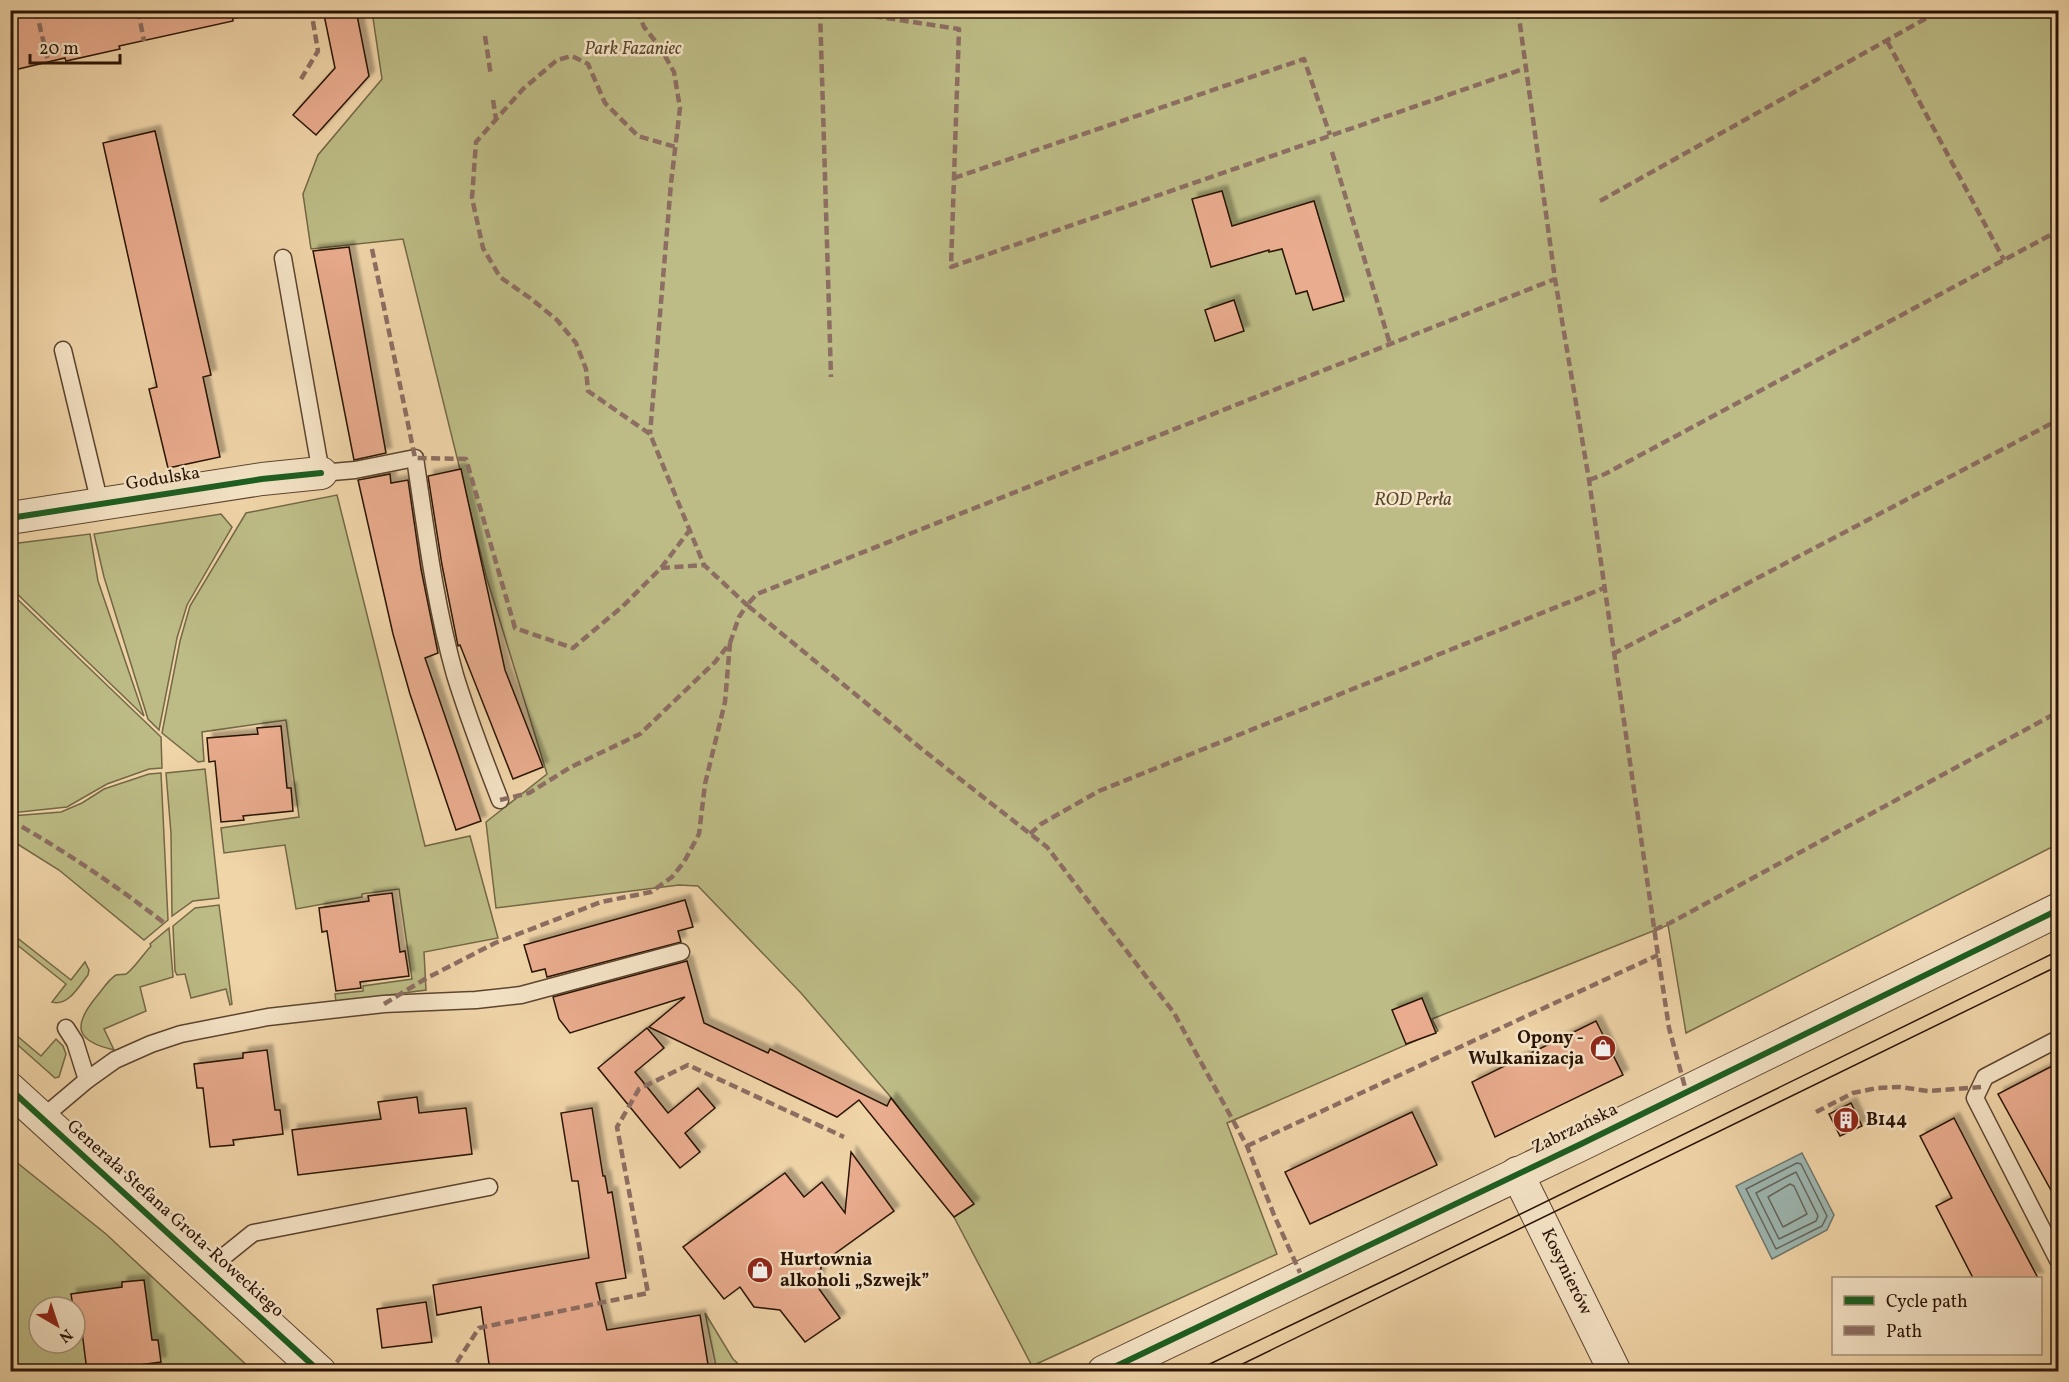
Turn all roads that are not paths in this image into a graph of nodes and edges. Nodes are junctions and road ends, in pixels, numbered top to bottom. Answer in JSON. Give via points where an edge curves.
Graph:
{"nodes":[{"id":1,"x":283,"y":258,"type":"dead end"},
{"id":2,"x":63,"y":350,"type":"dead end"},
{"id":3,"x":321,"y":472,"type":"junction"},
{"id":4,"x":100,"y":504,"type":"junction"},
{"id":5,"x":10,"y":518,"type":"edge"},
{"id":6,"x":500,"y":800,"type":"dead end"},
{"id":7,"x":2058,"y":910,"type":"edge"},
{"id":8,"x":681,"y":952,"type":"dead end"},
{"id":9,"x":66,"y":1028,"type":"dead end"},
{"id":10,"x":2058,"y":1039,"type":"edge"},
{"id":11,"x":87,"y":1080,"type":"junction"},
{"id":12,"x":10,"y":1089,"type":"edge"},
{"id":13,"x":42,"y":1118,"type":"junction"},
{"id":14,"x":1517,"y":1173,"type":"junction"},
{"id":15,"x":489,"y":1187,"type":"dead end"},
{"id":16,"x":2058,"y":1260,"type":"edge"},
{"id":17,"x":207,"y":1270,"type":"junction"},
{"id":18,"x":320,"y":1371,"type":"edge"},
{"id":19,"x":1104,"y":1371,"type":"edge"},
{"id":20,"x":1615,"y":1371,"type":"edge"}],
"edges":[{"from":1,"to":3,"type":"lane"},
{"from":2,"to":4,"type":"lane"},
{"from":3,"to":4,"type":"street","name":"Godulska"},
{"from":3,"to":6,"type":"lane","via":[[355,470],[414,458],[431,568],[455,674]]},
{"from":4,"to":5,"type":"street","name":"Godulska"},
{"from":7,"to":14,"type":"street","name":"Zabrzańska"},
{"from":8,"to":11,"type":"lane","via":[[521,995],[268,1017],[181,1034],[129,1052]]},
{"from":9,"to":11,"type":"lane","via":[[75,1042]]},
{"from":10,"to":16,"type":"lane","via":[[1985,1077],[1975,1098]]},
{"from":11,"to":13,"type":"lane"},
{"from":12,"to":13,"type":"street","name":"Generała Stefana Grota-Roweckiego"},
{"from":13,"to":17,"type":"street","name":"Generała Stefana Grota-Roweckiego"},
{"from":14,"to":19,"type":"street","name":"Zabrzańska"},
{"from":14,"to":20,"type":"street","name":"Kosynierów"},
{"from":15,"to":17,"type":"lane","via":[[253,1233]]},
{"from":17,"to":18,"type":"street","name":"Generała Stefana Grota-Roweckiego"}]}
